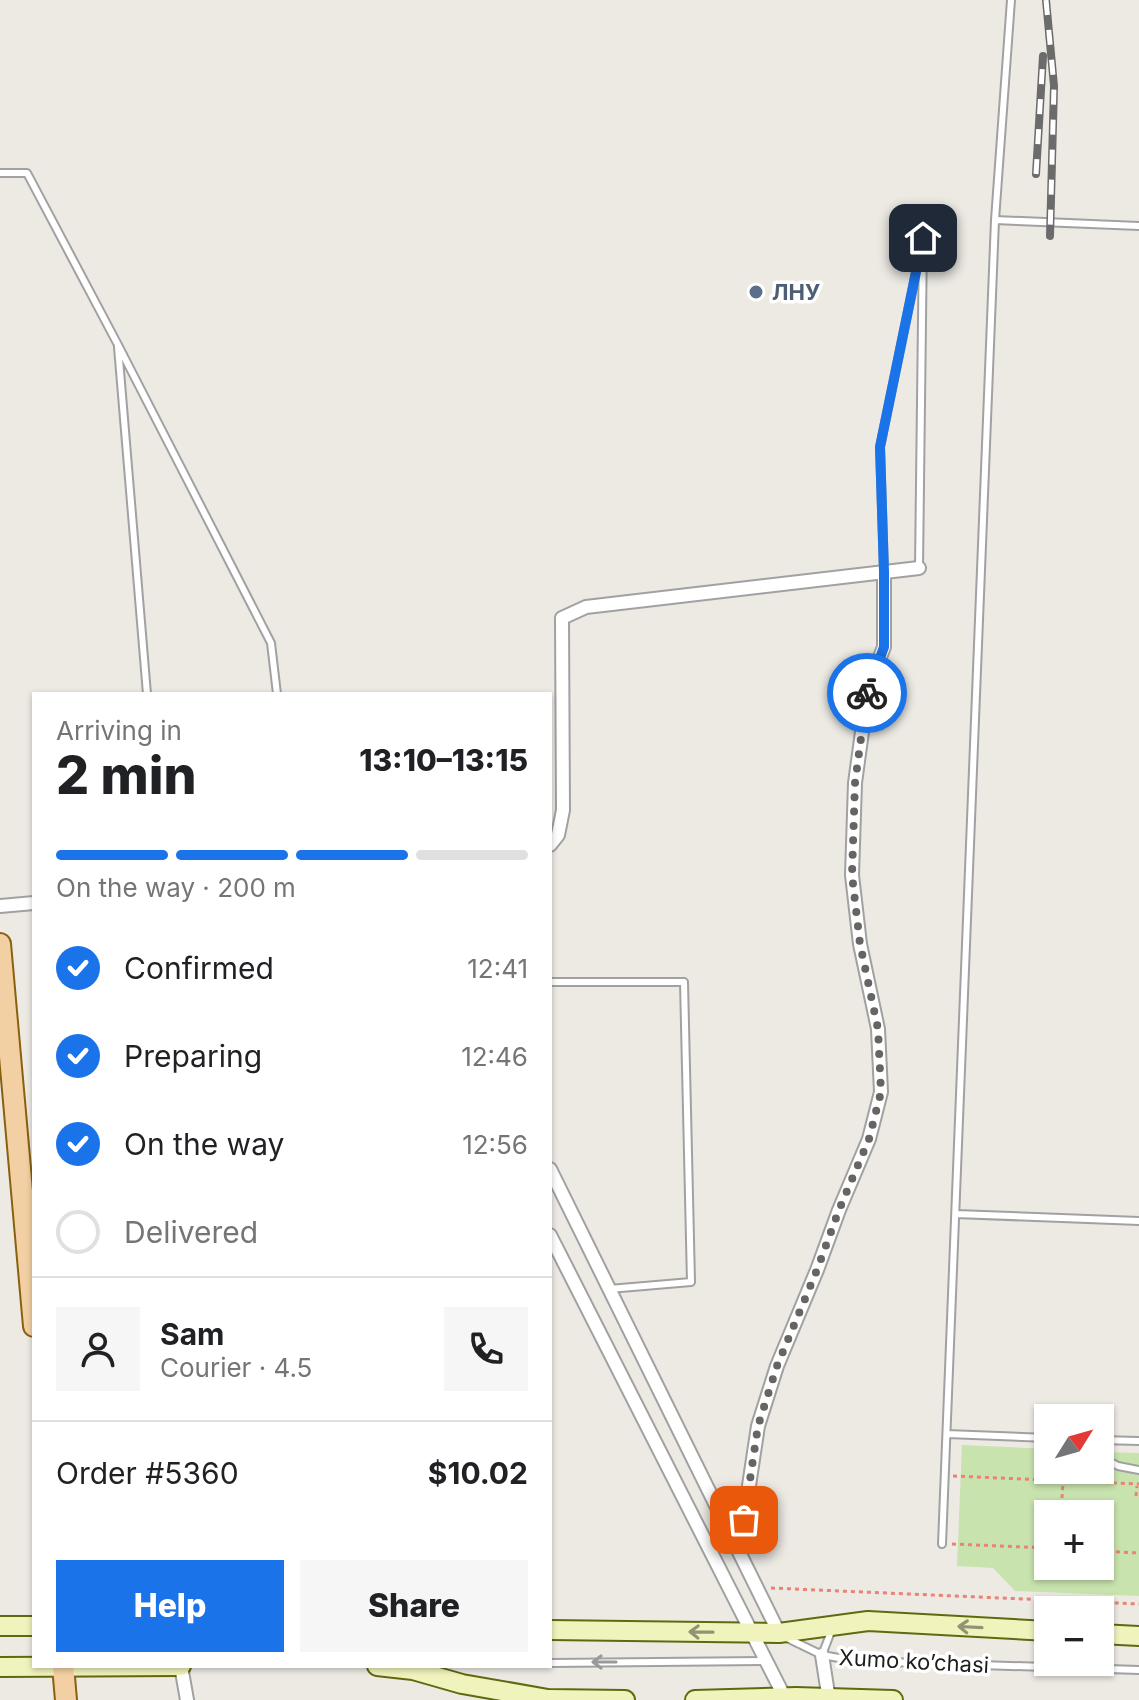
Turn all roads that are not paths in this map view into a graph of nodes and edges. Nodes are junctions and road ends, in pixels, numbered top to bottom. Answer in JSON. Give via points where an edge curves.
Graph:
{"nodes":[{"id":1,"x":1011,"y":0,"type":"edge"},
{"id":2,"x":0,"y":173,"type":"edge"},
{"id":3,"x":995,"y":220,"type":"junction"},
{"id":4,"x":1139,"y":226,"type":"edge"},
{"id":5,"x":117,"y":343,"type":"junction"},
{"id":6,"x":919,"y":568,"type":"joint"},
{"id":7,"x":884,"y":572,"type":"junction"},
{"id":8,"x":147,"y":692,"type":"edge"},
{"id":9,"x":277,"y":692,"type":"edge"},
{"id":10,"x":552,"y":842,"type":"edge"},
{"id":11,"x":32,"y":903,"type":"edge"},
{"id":12,"x":0,"y":906,"type":"edge"},
{"id":13,"x":0,"y":944,"type":"edge"},
{"id":14,"x":552,"y":982,"type":"edge"},
{"id":15,"x":552,"y":1173,"type":"edge"},
{"id":16,"x":956,"y":1214,"type":"junction"},
{"id":17,"x":1139,"y":1221,"type":"edge"},
{"id":18,"x":552,"y":1242,"type":"edge"},
{"id":19,"x":609,"y":1289,"type":"junction"},
{"id":20,"x":32,"y":1304,"type":"edge"},
{"id":21,"x":947,"y":1434,"type":"junction"},
{"id":22,"x":1034,"y":1437,"type":"edge"},
{"id":23,"x":1114,"y":1440,"type":"edge"},
{"id":24,"x":1139,"y":1441,"type":"edge"},
{"id":25,"x":1114,"y":1464,"type":"edge"},
{"id":26,"x":1139,"y":1470,"type":"edge"},
{"id":27,"x":942,"y":1544,"type":"road end"},
{"id":28,"x":739,"y":1552,"type":"junction"},
{"id":29,"x":0,"y":1626,"type":"edge"},
{"id":30,"x":32,"y":1626,"type":"edge"},
{"id":31,"x":833,"y":1626,"type":"junction"},
{"id":32,"x":552,"y":1630,"type":"edge"},
{"id":33,"x":1034,"y":1630,"type":"edge"},
{"id":34,"x":752,"y":1632,"type":"junction"},
{"id":35,"x":779,"y":1633,"type":"junction"},
{"id":36,"x":1114,"y":1635,"type":"edge"},
{"id":37,"x":1139,"y":1636,"type":"edge"},
{"id":38,"x":822,"y":1655,"type":"junction"},
{"id":39,"x":766,"y":1661,"type":"junction"},
{"id":40,"x":552,"y":1663,"type":"edge"},
{"id":41,"x":32,"y":1666,"type":"edge"},
{"id":42,"x":0,"y":1667,"type":"edge"},
{"id":43,"x":63,"y":1668,"type":"edge"},
{"id":44,"x":181,"y":1668,"type":"edge"},
{"id":45,"x":395,"y":1668,"type":"edge"},
{"id":46,"x":1139,"y":1670,"type":"edge"},
{"id":47,"x":462,"y":1692,"type":"edge"},
{"id":48,"x":785,"y":1698,"type":"edge"},
{"id":49,"x":829,"y":1699,"type":"edge"},
{"id":50,"x":66,"y":1700,"type":"edge"},
{"id":51,"x":187,"y":1700,"type":"edge"},
{"id":52,"x":625,"y":1700,"type":"edge"},
{"id":53,"x":695,"y":1700,"type":"edge"},
{"id":54,"x":728,"y":1700,"type":"edge"},
{"id":55,"x":893,"y":1700,"type":"edge"}],
"edges":[{"from":1,"to":3,"type":"lane"},
{"from":2,"to":5,"type":"lane","via":[[27,173]]},
{"from":3,"to":4,"type":"lane"},
{"from":3,"to":16,"type":"lane"},
{"from":5,"to":8,"type":"lane"},
{"from":5,"to":9,"type":"lane","via":[[271,643]]},
{"from":6,"to":7,"type":"street"},
{"from":6,"to":7,"type":"lane","via":[[923,238],[880,447]]},
{"from":7,"to":10,"type":"street","via":[[586,607],[562,618],[563,810]]},
{"from":7,"to":28,"type":"street","via":[[884,647],[868,688],[855,783],[852,875],[878,1029],[881,1092],[869,1139],[758,1426]]},
{"from":11,"to":12,"type":"street"},
{"from":13,"to":20,"type":"main road"},
{"from":14,"to":19,"type":"lane","via":[[684,982],[691,1282]]},
{"from":15,"to":19,"type":"street"},
{"from":16,"to":17,"type":"lane"},
{"from":16,"to":21,"type":"lane"},
{"from":18,"to":34,"type":"street"},
{"from":19,"to":28,"type":"street"},
{"from":21,"to":22,"type":"lane"},
{"from":21,"to":27,"type":"lane"},
{"from":23,"to":24,"type":"lane"},
{"from":25,"to":26,"type":"lane"},
{"from":28,"to":35,"type":"street"},
{"from":29,"to":30,"type":"main road"},
{"from":33,"to":31,"type":"main road","one_way":true,"via":[[868,1621]]},
{"from":31,"to":35,"type":"main road"},
{"from":31,"to":38,"type":"lane"},
{"from":34,"to":32,"type":"main road","name":"Xumo ko’chasi","one_way":true},
{"from":34,"to":35,"type":"main road","name":"Xumo ko’chasi"},
{"from":34,"to":39,"type":"street"},
{"from":35,"to":38,"type":"lane","name":"Xumo ko’chasi"},
{"from":36,"to":37,"type":"main road"},
{"from":38,"to":46,"type":"lane","name":"Xumo ko’chasi","via":[[856,1661]]},
{"from":38,"to":49,"type":"street"},
{"from":39,"to":40,"type":"lane","one_way":true},
{"from":39,"to":48,"type":"street"},
{"from":41,"to":42,"type":"main road"},
{"from":43,"to":50,"type":"main road"},
{"from":44,"to":51,"type":"street"},
{"from":45,"to":47,"type":"main road","via":[[413,1670]]},
{"from":47,"to":52,"type":"main road"},
{"from":48,"to":49,"type":"main road","name":"Xumo ko’chasi"},
{"from":48,"to":54,"type":"main road","name":"Xumo ko’chasi"},
{"from":49,"to":55,"type":"main road","name":"Xumo ko’chasi"},
{"from":53,"to":54,"type":"main road","name":"Xumo ko’chasi"}]}
